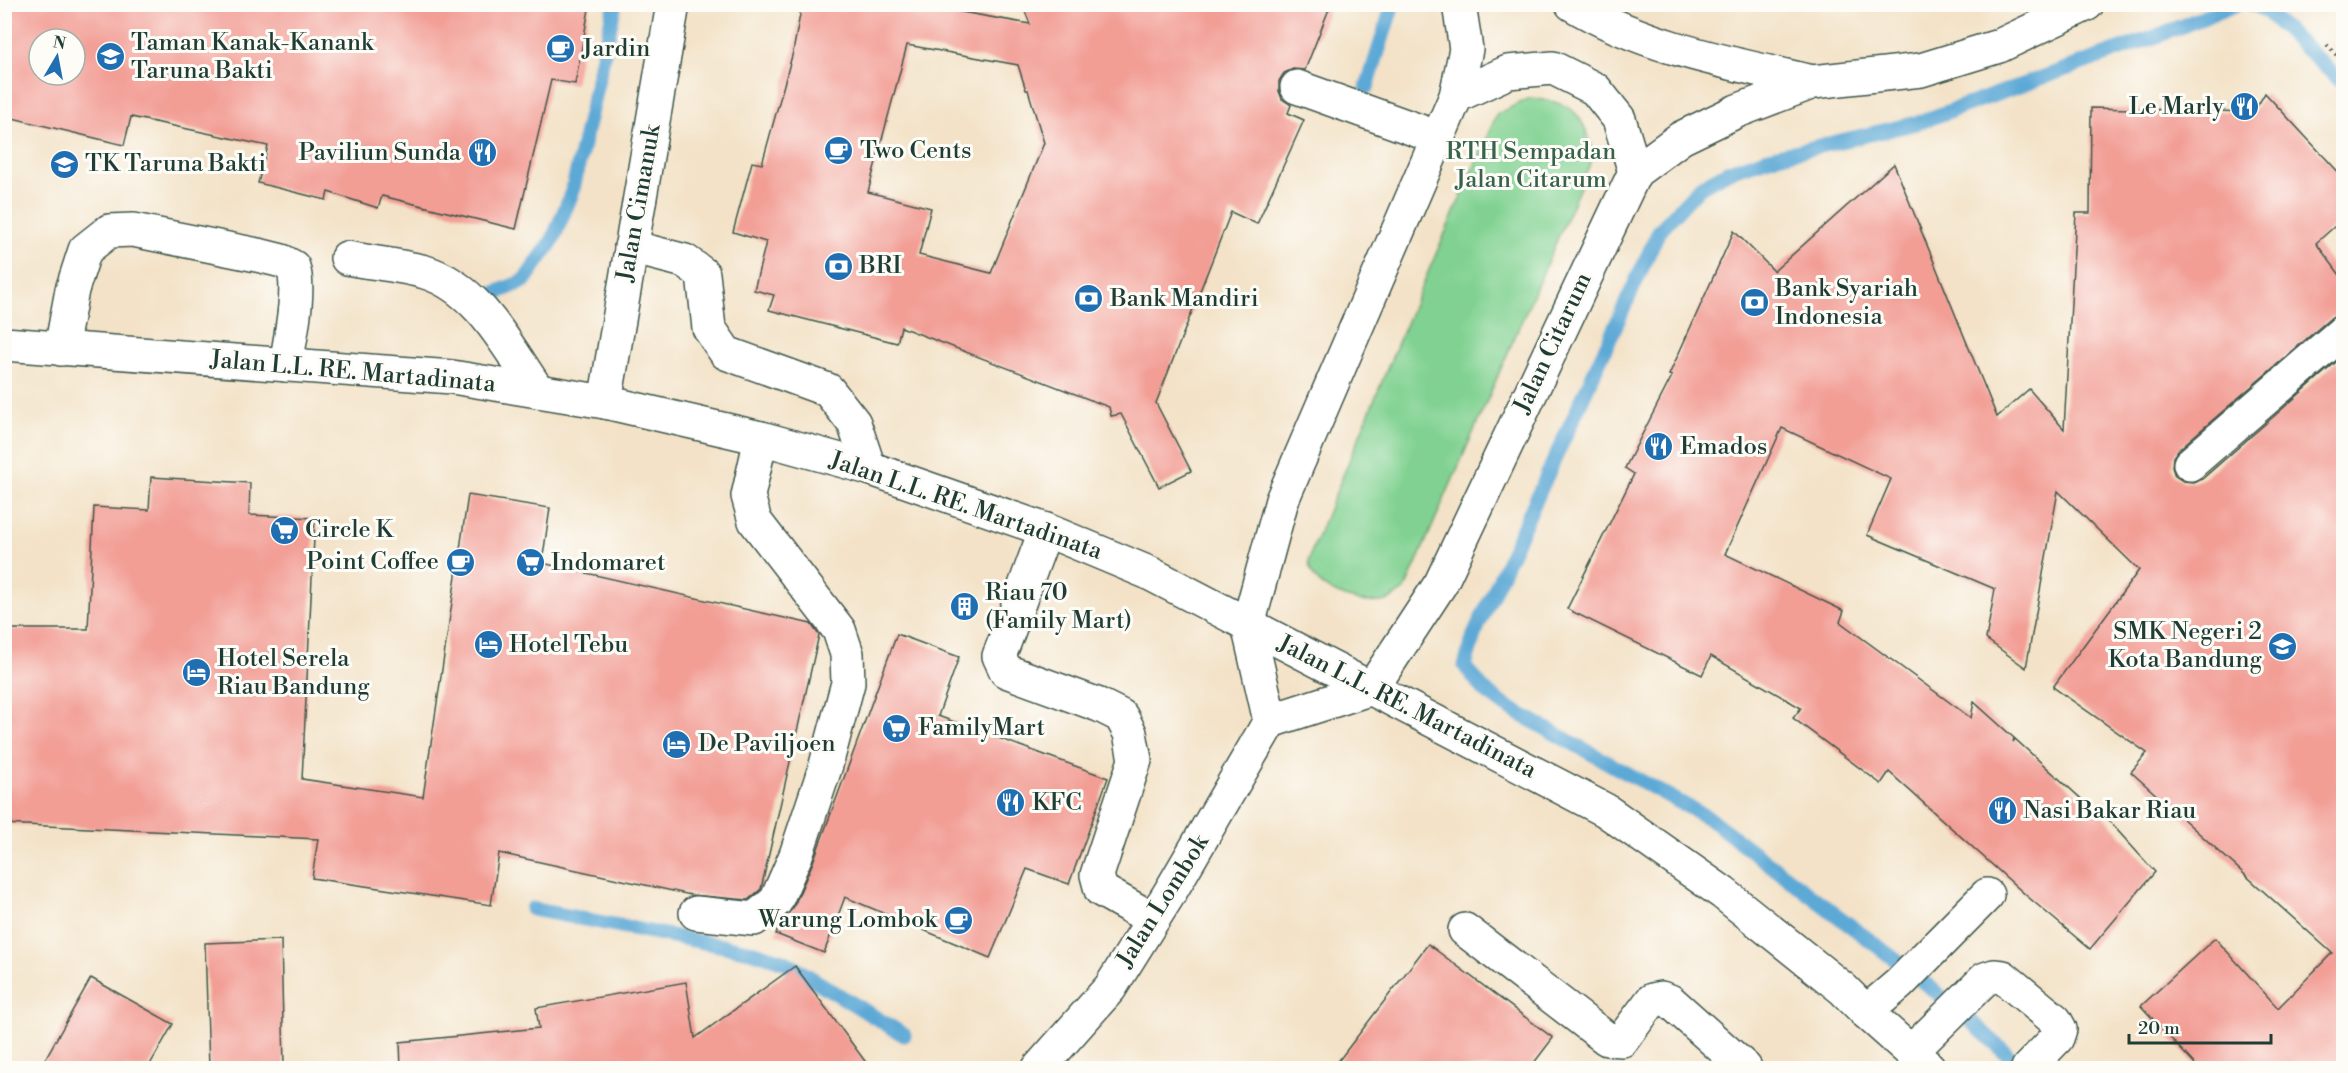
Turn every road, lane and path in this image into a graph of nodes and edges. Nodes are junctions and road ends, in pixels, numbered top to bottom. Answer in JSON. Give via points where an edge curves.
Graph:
{"nodes":[{"id":1,"x":673,"y":4,"type":"edge"},
{"id":2,"x":1460,"y":4,"type":"edge"},
{"id":3,"x":1572,"y":4,"type":"edge"},
{"id":4,"x":2087,"y":4,"type":"edge"},
{"id":5,"x":2327,"y":45,"type":"dead end"},
{"id":6,"x":2343,"y":63,"type":"edge"},
{"id":7,"x":1813,"y":82,"type":"junction"},
{"id":8,"x":1297,"y":87,"type":"dead end"},
{"id":9,"x":1456,"y":96,"type":"junction"},
{"id":10,"x":1436,"y":137,"type":"junction"},
{"id":11,"x":1635,"y":172,"type":"junction"},
{"id":12,"x":631,"y":247,"type":"junction"},
{"id":13,"x":347,"y":258,"type":"dead end"},
{"id":14,"x":2343,"y":331,"type":"edge"},
{"id":15,"x":4,"y":344,"type":"edge"},
{"id":16,"x":61,"y":349,"type":"junction"},
{"id":17,"x":286,"y":365,"type":"junction"},
{"id":18,"x":538,"y":391,"type":"junction"},
{"id":19,"x":605,"y":402,"type":"junction"},
{"id":20,"x":761,"y":438,"type":"junction"},
{"id":21,"x":2190,"y":464,"type":"dead end"},
{"id":22,"x":869,"y":468,"type":"junction"},
{"id":23,"x":1046,"y":530,"type":"junction"},
{"id":24,"x":1248,"y":625,"type":"junction"},
{"id":25,"x":1372,"y":688,"type":"junction"},
{"id":26,"x":1270,"y":721,"type":"junction"},
{"id":27,"x":1988,"y":895,"type":"dead end"},
{"id":28,"x":696,"y":914,"type":"dead end"},
{"id":29,"x":1152,"y":919,"type":"junction"},
{"id":30,"x":1465,"y":930,"type":"dead end"},
{"id":31,"x":1866,"y":1012,"type":"junction"},
{"id":32,"x":1920,"y":1060,"type":"edge"},
{"id":33,"x":1039,"y":1068,"type":"edge"},
{"id":34,"x":1745,"y":1068,"type":"edge"},
{"id":35,"x":2028,"y":1068,"type":"edge"}],
"edges":[{"from":1,"to":12,"type":"street","name":"Jalan Cimanuk"},
{"from":2,"to":9,"type":"street","via":[[1466,49]]},
{"from":3,"to":7,"type":"street","name":"Jalan Citarum","via":[[1600,21],[1692,55]]},
{"from":4,"to":7,"type":"street","name":"Jalan Citarum","via":[[1999,46],[1921,70]]},
{"from":5,"to":6,"type":"path"},
{"from":7,"to":11,"type":"street","name":"Jalan Citarum","via":[[1681,138]]},
{"from":8,"to":10,"type":"street"},
{"from":9,"to":10,"type":"street"},
{"from":9,"to":11,"type":"street","via":[[1508,72],[1553,68],[1595,89],[1619,119]]},
{"from":10,"to":24,"type":"street","via":[[1282,500]]},
{"from":11,"to":25,"type":"street","name":"Jalan Citarum","via":[[1441,583]]},
{"from":12,"to":19,"type":"street","name":"Jalan Cimanuk"},
{"from":12,"to":22,"type":"street","via":[[685,261],[703,274],[708,328],[726,353],[828,390],[854,423]]},
{"from":13,"to":18,"type":"street","via":[[426,272],[461,289],[486,317]]},
{"from":14,"to":21,"type":"street"},
{"from":15,"to":16,"type":"street","name":"Jalan L.L. RE. Martadinata"},
{"from":16,"to":17,"type":"street","name":"Jalan L.L. RE. Martadinata"},
{"from":16,"to":17,"type":"street","via":[[72,290],[85,250],[109,231],[133,230],[262,256],[293,267],[294,310]]},
{"from":17,"to":18,"type":"street","name":"Jalan L.L. RE. Martadinata","via":[[452,377]]},
{"from":18,"to":19,"type":"street","name":"Jalan L.L. RE. Martadinata"},
{"from":19,"to":20,"type":"street","name":"Jalan L.L. RE. Martadinata"},
{"from":20,"to":22,"type":"street","name":"Jalan L.L. RE. Martadinata"},
{"from":20,"to":28,"type":"street","via":[[748,496],[755,521],[839,630],[847,654],[848,683],[826,765],[776,901],[754,919]]},
{"from":22,"to":23,"type":"street","name":"Jalan L.L. RE. Martadinata"},
{"from":23,"to":24,"type":"street","name":"Jalan L.L. RE. Martadinata","via":[[1149,573]]},
{"from":23,"to":29,"type":"street","via":[[999,656],[1006,670],[1098,705],[1125,724],[1135,760],[1097,875],[1101,890]]},
{"from":24,"to":25,"type":"street","name":"Jalan L.L. RE. Martadinata"},
{"from":24,"to":26,"type":"street"},
{"from":25,"to":26,"type":"street"},
{"from":25,"to":31,"type":"street","name":"Jalan L.L. RE. Martadinata","via":[[1605,810],[1723,893]]},
{"from":26,"to":29,"type":"street","name":"Jalan Lombok"},
{"from":27,"to":31,"type":"street"},
{"from":29,"to":33,"type":"street","name":"Jalan Lombok","via":[[1110,988]]},
{"from":30,"to":34,"type":"street","via":[[1607,1040],[1622,1040],[1652,1000],[1661,998],[1670,1001]]},
{"from":31,"to":32,"type":"street","name":"Jalan L.L. RE. Martadinata"},
{"from":32,"to":35,"type":"street","via":[[1985,979],[1994,976],[2003,977],[2055,1020],[2060,1029],[2057,1038]]}]}
